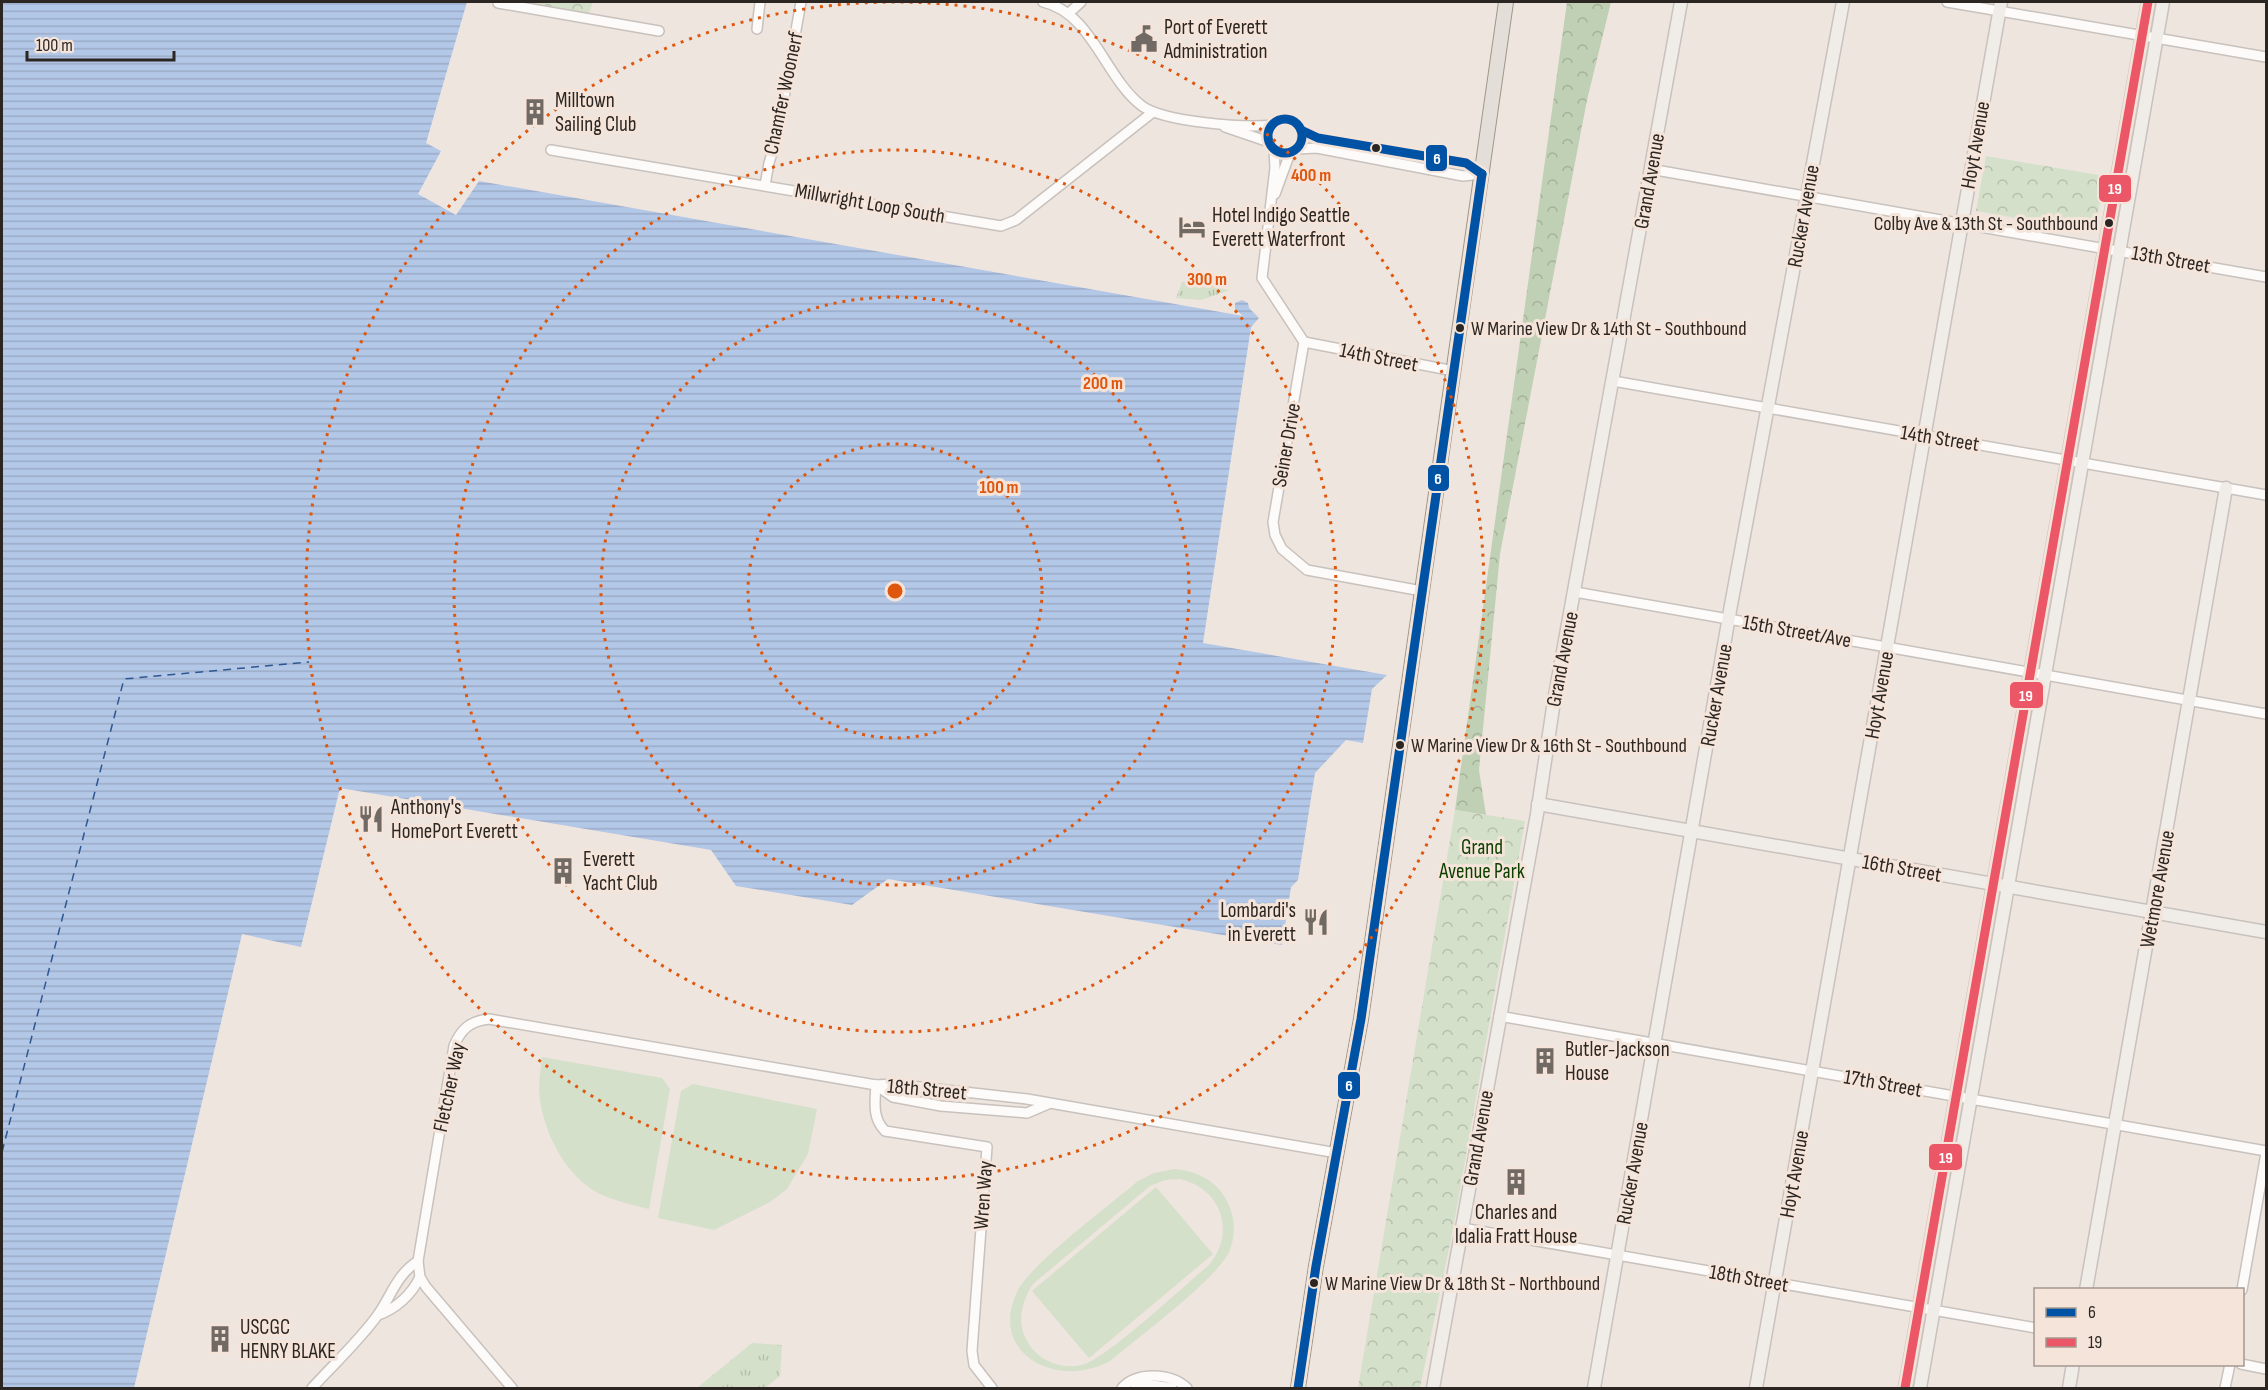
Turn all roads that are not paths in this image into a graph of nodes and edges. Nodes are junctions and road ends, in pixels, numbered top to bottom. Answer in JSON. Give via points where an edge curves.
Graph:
{"nodes":[{"id":1,"x":760,"y":2,"type":"edge"},
{"id":2,"x":801,"y":2,"type":"edge"},
{"id":3,"x":1043,"y":2,"type":"edge"},
{"id":4,"x":1081,"y":2,"type":"edge"},
{"id":5,"x":1506,"y":2,"type":"edge"},
{"id":6,"x":1682,"y":2,"type":"edge"},
{"id":7,"x":1843,"y":2,"type":"edge"},
{"id":8,"x":1947,"y":2,"type":"edge"},
{"id":9,"x":2148,"y":2,"type":"edge"},
{"id":10,"x":2163,"y":2,"type":"edge"},
{"id":11,"x":498,"y":3,"type":"dead end"},
{"id":12,"x":2000,"y":6,"type":"edge"},
{"id":13,"x":1069,"y":13,"type":"junction"},
{"id":14,"x":757,"y":28,"type":"dead end"},
{"id":15,"x":659,"y":31,"type":"dead end"},
{"id":16,"x":2142,"y":36,"type":"junction"},
{"id":17,"x":2157,"y":38,"type":"junction"},
{"id":18,"x":2266,"y":57,"type":"edge"},
{"id":19,"x":1153,"y":112,"type":"junction"},
{"id":20,"x":1220,"y":125,"type":"junction"},
{"id":21,"x":1272,"y":125,"type":"junction"},
{"id":22,"x":1301,"y":130,"type":"junction"},
{"id":23,"x":1271,"y":146,"type":"junction"},
{"id":24,"x":551,"y":150,"type":"dead end"},
{"id":25,"x":1294,"y":151,"type":"junction"},
{"id":26,"x":1650,"y":169,"type":"junction"},
{"id":27,"x":1482,"y":174,"type":"junction"},
{"id":28,"x":765,"y":185,"type":"junction"},
{"id":29,"x":1807,"y":196,"type":"junction"},
{"id":30,"x":1271,"y":201,"type":"junction"},
{"id":31,"x":1961,"y":223,"type":"junction"},
{"id":32,"x":2104,"y":247,"type":"junction"},
{"id":33,"x":2120,"y":250,"type":"junction"},
{"id":34,"x":2266,"y":266,"type":"edge"},
{"id":35,"x":2265,"y":277,"type":"edge"},
{"id":36,"x":1304,"y":342,"type":"junction"},
{"id":37,"x":1454,"y":371,"type":"junction"},
{"id":38,"x":1613,"y":381,"type":"junction"},
{"id":39,"x":1768,"y":409,"type":"junction"},
{"id":40,"x":1923,"y":436,"type":"junction"},
{"id":41,"x":2067,"y":459,"type":"junction"},
{"id":42,"x":2082,"y":462,"type":"junction"},
{"id":43,"x":2226,"y":488,"type":"junction"},
{"id":44,"x":2266,"y":495,"type":"edge"},
{"id":45,"x":1422,"y":591,"type":"junction"},
{"id":46,"x":1575,"y":592,"type":"junction"},
{"id":47,"x":1729,"y":619,"type":"junction"},
{"id":48,"x":1887,"y":647,"type":"junction"},
{"id":49,"x":2030,"y":672,"type":"junction"},
{"id":50,"x":2045,"y":675,"type":"junction"},
{"id":51,"x":2191,"y":700,"type":"junction"},
{"id":52,"x":2266,"y":714,"type":"edge"},
{"id":53,"x":1538,"y":804,"type":"junction"},
{"id":54,"x":1693,"y":831,"type":"junction"},
{"id":55,"x":1850,"y":859,"type":"junction"},
{"id":56,"x":1993,"y":884,"type":"junction"},
{"id":57,"x":2008,"y":887,"type":"junction"},
{"id":58,"x":2152,"y":912,"type":"junction"},
{"id":59,"x":2266,"y":932,"type":"edge"},
{"id":60,"x":1499,"y":1016,"type":"junction"},
{"id":61,"x":1655,"y":1043,"type":"junction"},
{"id":62,"x":1812,"y":1071,"type":"junction"},
{"id":63,"x":876,"y":1085,"type":"junction"},
{"id":64,"x":1956,"y":1096,"type":"junction"},
{"id":65,"x":1971,"y":1099,"type":"junction"},
{"id":66,"x":1048,"y":1104,"type":"junction"},
{"id":67,"x":2115,"y":1124,"type":"junction"},
{"id":68,"x":2266,"y":1152,"type":"edge"},
{"id":69,"x":1337,"y":1153,"type":"junction"},
{"id":70,"x":1462,"y":1228,"type":"junction"},
{"id":71,"x":1618,"y":1254,"type":"junction"},
{"id":72,"x":418,"y":1261,"type":"junction"},
{"id":73,"x":420,"y":1277,"type":"junction"},
{"id":74,"x":1775,"y":1283,"type":"junction"},
{"id":75,"x":2086,"y":1288,"type":"edge"},
{"id":76,"x":2242,"y":1288,"type":"edge"},
{"id":77,"x":1919,"y":1308,"type":"junction"},
{"id":78,"x":1934,"y":1311,"type":"junction"},
{"id":79,"x":378,"y":1315,"type":"junction"},
{"id":80,"x":2034,"y":1328,"type":"edge"},
{"id":81,"x":2244,"y":1365,"type":"edge"},
{"id":82,"x":2073,"y":1366,"type":"edge"},
{"id":83,"x":2229,"y":1366,"type":"edge"},
{"id":84,"x":2266,"y":1369,"type":"edge"},
{"id":85,"x":312,"y":1389,"type":"edge"},
{"id":86,"x":512,"y":1389,"type":"edge"},
{"id":87,"x":992,"y":1389,"type":"edge"},
{"id":88,"x":1122,"y":1389,"type":"edge"},
{"id":89,"x":1135,"y":1389,"type":"edge"},
{"id":90,"x":1172,"y":1389,"type":"edge"},
{"id":91,"x":1187,"y":1389,"type":"edge"},
{"id":92,"x":1298,"y":1389,"type":"edge"},
{"id":93,"x":1433,"y":1389,"type":"edge"},
{"id":94,"x":1594,"y":1389,"type":"edge"},
{"id":95,"x":1756,"y":1389,"type":"edge"},
{"id":96,"x":1905,"y":1389,"type":"edge"},
{"id":97,"x":1920,"y":1389,"type":"edge"},
{"id":98,"x":2069,"y":1389,"type":"edge"},
{"id":99,"x":2225,"y":1389,"type":"edge"}],
"edges":[{"from":1,"to":14,"type":"street"},
{"from":2,"to":28,"type":"street","name":"Chamfer Woonerf"},
{"from":3,"to":13,"type":"street"},
{"from":4,"to":13,"type":"street"},
{"from":5,"to":27,"type":"main road"},
{"from":6,"to":26,"type":"street","name":"Grand Avenue"},
{"from":7,"to":29,"type":"street","name":"Rucker Avenue"},
{"from":8,"to":12,"type":"street"},
{"from":9,"to":16,"type":"street"},
{"from":10,"to":17,"type":"street"},
{"from":11,"to":15,"type":"street"},
{"from":12,"to":16,"type":"street"},
{"from":12,"to":31,"type":"street","name":"Hoyt Avenue"},
{"from":13,"to":19,"type":"street","via":[[1136,100]]},
{"from":16,"to":17,"type":"street"},
{"from":16,"to":32,"type":"street"},
{"from":17,"to":18,"type":"street"},
{"from":17,"to":33,"type":"street"},
{"from":19,"to":20,"type":"street"},
{"from":19,"to":28,"type":"street","name":"Millwright Loop South","via":[[1014,222],[1001,226]]},
{"from":20,"to":21,"type":"street"},
{"from":20,"to":23,"type":"street"},
{"from":21,"to":22,"type":"street","via":[[1289,120]]},
{"from":21,"to":23,"type":"street","via":[[1268,133]]},
{"from":22,"to":25,"type":"street","via":[[1302,140]]},
{"from":22,"to":27,"type":"street","via":[[1318,138],[1466,163]]},
{"from":23,"to":25,"type":"street"},
{"from":23,"to":30,"type":"street"},
{"from":24,"to":28,"type":"street","name":"Millwright Loop South"},
{"from":25,"to":27,"type":"street","via":[[1317,148],[1463,176]]},
{"from":25,"to":30,"type":"street"},
{"from":26,"to":29,"type":"street","name":"13th Street"},
{"from":26,"to":38,"type":"street","name":"Grand Avenue"},
{"from":27,"to":37,"type":"main road"},
{"from":29,"to":31,"type":"street","name":"13th Street"},
{"from":29,"to":39,"type":"street","name":"Rucker Avenue"},
{"from":30,"to":36,"type":"street","via":[[1262,278]]},
{"from":31,"to":32,"type":"street","name":"13th Street"},
{"from":31,"to":40,"type":"street","name":"Hoyt Avenue"},
{"from":32,"to":33,"type":"street","name":"13th Street"},
{"from":32,"to":41,"type":"street"},
{"from":33,"to":35,"type":"street","name":"13th Street"},
{"from":33,"to":42,"type":"street"},
{"from":34,"to":35,"type":"street"},
{"from":36,"to":37,"type":"street","name":"14th Street"},
{"from":36,"to":45,"type":"street","name":"Seiner Drive","via":[[1273,522],[1275,536],[1282,549],[1307,570]]},
{"from":37,"to":45,"type":"main road"},
{"from":38,"to":39,"type":"street","name":"14th Street"},
{"from":38,"to":46,"type":"street","name":"Grand Avenue"},
{"from":39,"to":40,"type":"street","name":"14th Street"},
{"from":39,"to":47,"type":"street","name":"Rucker Avenue"},
{"from":40,"to":41,"type":"street","name":"14th Street"},
{"from":40,"to":48,"type":"street","name":"Hoyt Avenue"},
{"from":41,"to":42,"type":"street","name":"14th Street"},
{"from":41,"to":49,"type":"street"},
{"from":42,"to":43,"type":"street","name":"14th Street"},
{"from":42,"to":50,"type":"street"},
{"from":43,"to":44,"type":"street","name":"14th Street"},
{"from":43,"to":51,"type":"street","name":"Wetmore Avenue"},
{"from":45,"to":69,"type":"main road","via":[[1361,1019]]},
{"from":46,"to":47,"type":"street","name":"15th Street/Ave"},
{"from":46,"to":53,"type":"street","name":"Grand Avenue"},
{"from":47,"to":48,"type":"street","name":"15th Street/Ave"},
{"from":47,"to":54,"type":"street","name":"Rucker Avenue"},
{"from":48,"to":49,"type":"street","name":"15th Street/Ave"},
{"from":48,"to":55,"type":"street","name":"Hoyt Avenue"},
{"from":49,"to":50,"type":"street","name":"15th Street/Ave"},
{"from":49,"to":56,"type":"street"},
{"from":50,"to":51,"type":"street","name":"15th Street/Ave"},
{"from":50,"to":57,"type":"street"},
{"from":51,"to":52,"type":"street","name":"15th Street/Ave"},
{"from":51,"to":58,"type":"street","name":"Wetmore Avenue"},
{"from":53,"to":54,"type":"street","name":"16th Street"},
{"from":53,"to":60,"type":"street","name":"Grand Avenue"},
{"from":54,"to":55,"type":"street","name":"16th Street"},
{"from":54,"to":61,"type":"street","name":"Rucker Avenue"},
{"from":55,"to":56,"type":"street","name":"16th Street"},
{"from":55,"to":62,"type":"street","name":"Hoyt Avenue"},
{"from":56,"to":57,"type":"street","name":"16th Street"},
{"from":56,"to":64,"type":"street"},
{"from":57,"to":58,"type":"street","name":"16th Street"},
{"from":57,"to":65,"type":"street"},
{"from":58,"to":59,"type":"street","name":"16th Street"},
{"from":58,"to":67,"type":"street","name":"Wetmore Avenue"},
{"from":60,"to":61,"type":"street","name":"17th Street"},
{"from":60,"to":70,"type":"street","name":"Grand Avenue"},
{"from":61,"to":62,"type":"street","name":"17th Street"},
{"from":61,"to":71,"type":"street","name":"Rucker Avenue"},
{"from":62,"to":64,"type":"street","name":"17th Street"},
{"from":62,"to":74,"type":"street","name":"Hoyt Avenue"},
{"from":63,"to":66,"type":"street","name":"18th Street"},
{"from":63,"to":66,"type":"street","name":"18th Street","via":[[893,1097],[941,1106],[1027,1113]]},
{"from":63,"to":72,"type":"street","name":"Fletcher Way","via":[[489,1019],[469,1024],[454,1046]]},
{"from":63,"to":87,"type":"street","name":"Wren Way","via":[[877,1123],[885,1131],[987,1147],[972,1351],[974,1365]]},
{"from":64,"to":65,"type":"street","name":"17th Street"},
{"from":64,"to":77,"type":"street"},
{"from":65,"to":67,"type":"street","name":"17th Street"},
{"from":65,"to":78,"type":"street"},
{"from":66,"to":69,"type":"street","name":"18th Street"},
{"from":67,"to":68,"type":"street","name":"17th Street"},
{"from":67,"to":75,"type":"street","name":"Wetmore Avenue"},
{"from":68,"to":76,"type":"street"},
{"from":69,"to":92,"type":"main road"},
{"from":70,"to":71,"type":"street","name":"18th Street"},
{"from":70,"to":93,"type":"street","name":"Grand Avenue"},
{"from":71,"to":74,"type":"street","name":"18th Street"},
{"from":71,"to":94,"type":"street","name":"Rucker Avenue"},
{"from":72,"to":73,"type":"street","name":"Fletcher Way"},
{"from":72,"to":79,"type":"street","via":[[387,1295]]},
{"from":73,"to":79,"type":"street","via":[[390,1311]]},
{"from":73,"to":86,"type":"street","name":"Fletcher Way"},
{"from":74,"to":77,"type":"street","name":"18th Street"},
{"from":74,"to":95,"type":"street","name":"Hoyt Avenue"},
{"from":77,"to":78,"type":"street","name":"18th Street"},
{"from":77,"to":96,"type":"street"},
{"from":78,"to":80,"type":"street","name":"18th Street"},
{"from":78,"to":97,"type":"street"},
{"from":79,"to":85,"type":"street"},
{"from":81,"to":84,"type":"street"},
{"from":82,"to":98,"type":"street"},
{"from":83,"to":99,"type":"street"},
{"from":88,"to":91,"type":"street","via":[[1137,1378],[1148,1376],[1180,1383]]},
{"from":89,"to":90,"type":"street","via":[[1146,1384]]}]}
